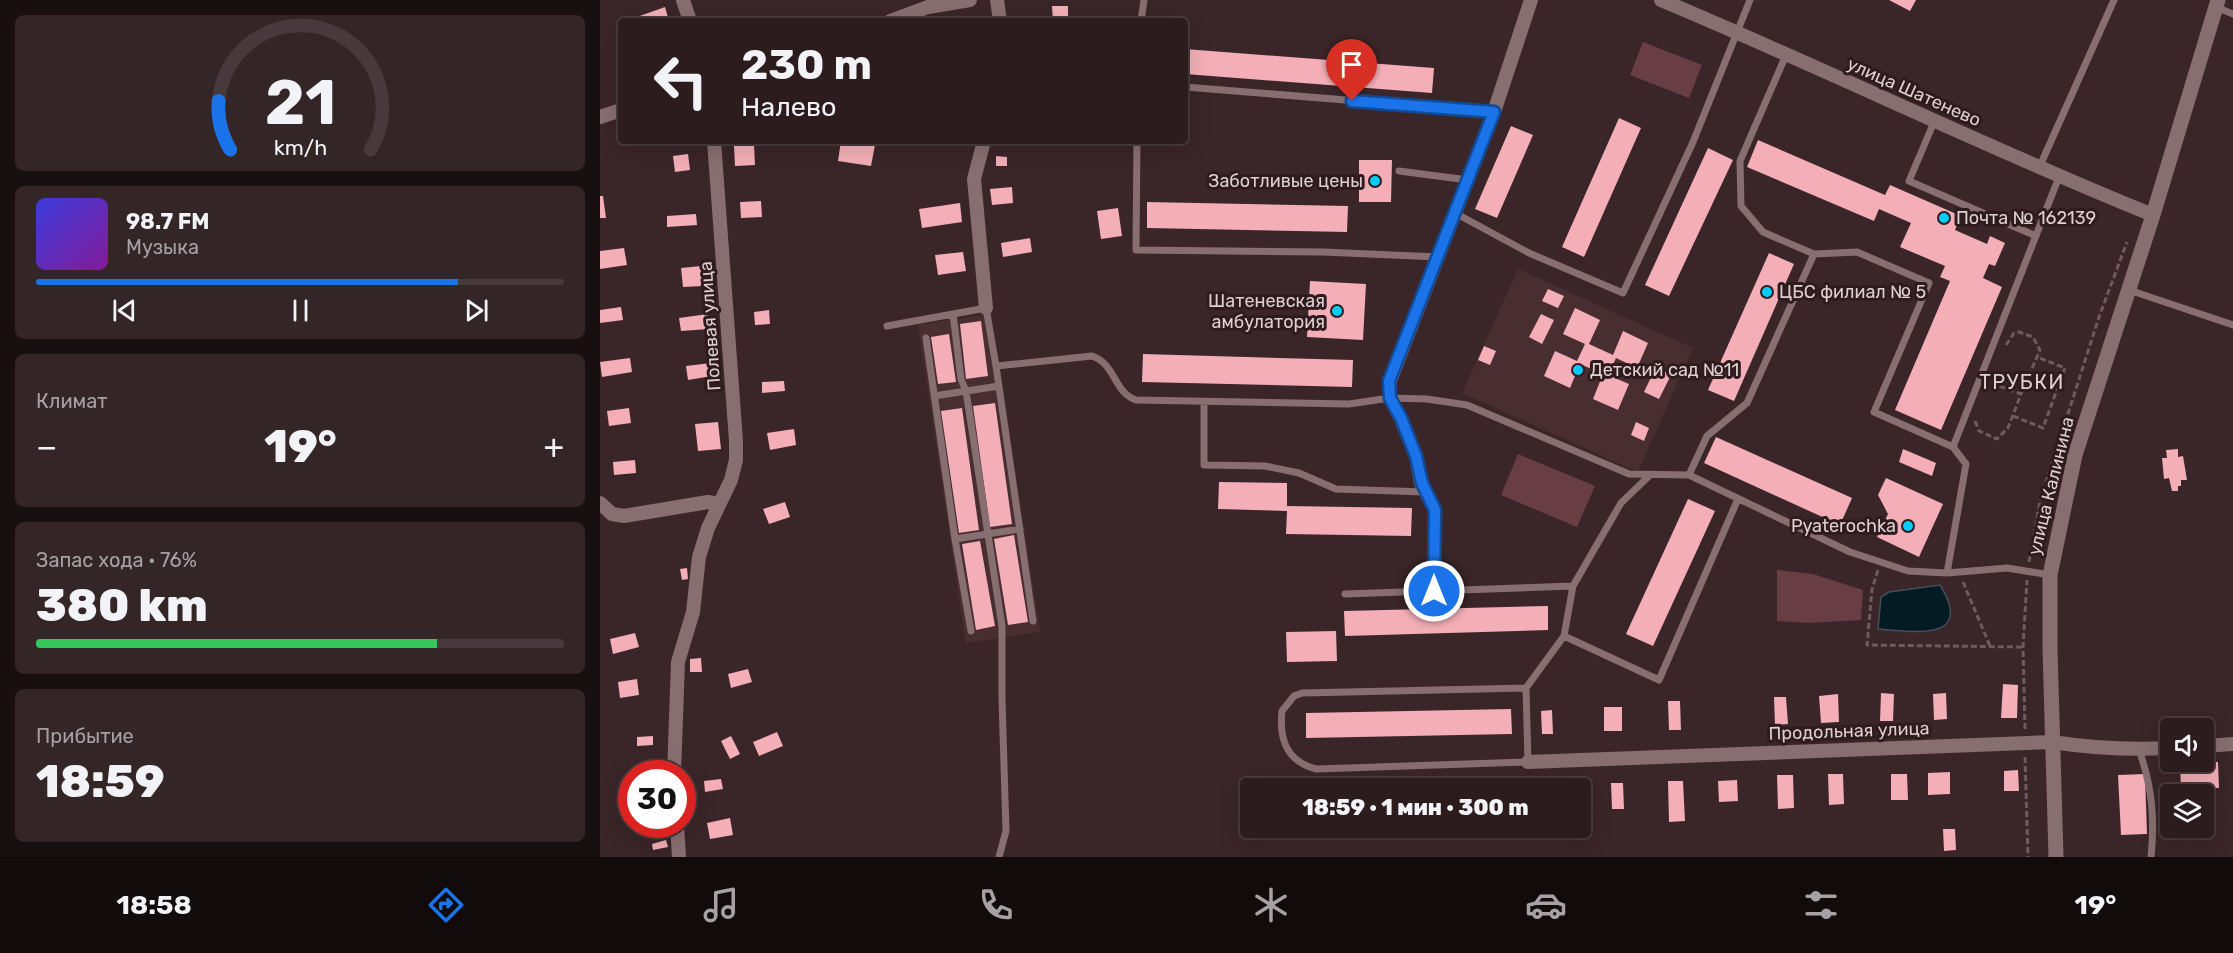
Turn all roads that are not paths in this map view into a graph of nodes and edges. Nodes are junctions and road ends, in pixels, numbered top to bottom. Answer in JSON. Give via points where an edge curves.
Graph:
{"nodes":[{"id":1,"x":683,"y":0,"type":"edge"},
{"id":2,"x":970,"y":0,"type":"edge"},
{"id":3,"x":997,"y":0,"type":"edge"},
{"id":4,"x":1144,"y":0,"type":"edge"},
{"id":5,"x":1531,"y":0,"type":"edge"},
{"id":6,"x":1660,"y":0,"type":"edge"},
{"id":7,"x":1750,"y":0,"type":"edge"},
{"id":8,"x":2114,"y":0,"type":"edge"},
{"id":9,"x":2217,"y":3,"type":"edge"},
{"id":10,"x":2233,"y":14,"type":"edge"},
{"id":11,"x":689,"y":18,"type":"edge"},
{"id":12,"x":898,"y":18,"type":"edge"},
{"id":13,"x":1000,"y":18,"type":"edge"},
{"id":14,"x":1141,"y":18,"type":"edge"},
{"id":15,"x":1736,"y":32,"type":"junction"},
{"id":16,"x":1786,"y":54,"type":"junction"},
{"id":17,"x":1188,"y":87,"type":"edge"},
{"id":18,"x":618,"y":111,"type":"edge"},
{"id":19,"x":1494,"y":112,"type":"junction"},
{"id":20,"x":600,"y":117,"type":"edge"},
{"id":21,"x":1934,"y":122,"type":"junction"},
{"id":22,"x":714,"y":144,"type":"edge"},
{"id":23,"x":983,"y":144,"type":"edge"},
{"id":24,"x":1137,"y":144,"type":"edge"},
{"id":25,"x":2039,"y":168,"type":"junction"},
{"id":26,"x":1399,"y":171,"type":"dead end"},
{"id":27,"x":2059,"y":177,"type":"junction"},
{"id":28,"x":1468,"y":180,"type":"junction"},
{"id":29,"x":1455,"y":213,"type":"junction"},
{"id":30,"x":2153,"y":216,"type":"junction"},
{"id":31,"x":2036,"y":236,"type":"junction"},
{"id":32,"x":1814,"y":254,"type":"junction"},
{"id":33,"x":1438,"y":257,"type":"junction"},
{"id":34,"x":2129,"y":290,"type":"junction"},
{"id":35,"x":986,"y":308,"type":"junction"},
{"id":36,"x":953,"y":314,"type":"junction"},
{"id":37,"x":2233,"y":325,"type":"edge"},
{"id":38,"x":887,"y":326,"type":"dead end"},
{"id":39,"x":926,"y":338,"type":"dead end"},
{"id":40,"x":996,"y":366,"type":"junction"},
{"id":41,"x":999,"y":386,"type":"junction"},
{"id":42,"x":966,"y":391,"type":"junction"},
{"id":43,"x":934,"y":396,"type":"junction"},
{"id":44,"x":1390,"y":398,"type":"junction"},
{"id":45,"x":1204,"y":402,"type":"junction"},
{"id":46,"x":1953,"y":447,"type":"junction"},
{"id":47,"x":1689,"y":475,"type":"junction"},
{"id":48,"x":1649,"y":476,"type":"junction"},
{"id":49,"x":1425,"y":492,"type":"junction"},
{"id":50,"x":1738,"y":499,"type":"junction"},
{"id":51,"x":719,"y":504,"type":"junction"},
{"id":52,"x":602,"y":506,"type":"edge"},
{"id":53,"x":1020,"y":529,"type":"junction"},
{"id":54,"x":986,"y":534,"type":"junction"},
{"id":55,"x":955,"y":539,"type":"junction"},
{"id":56,"x":1947,"y":573,"type":"junction"},
{"id":57,"x":2050,"y":575,"type":"junction"},
{"id":58,"x":1573,"y":586,"type":"junction"},
{"id":59,"x":1434,"y":591,"type":"junction"},
{"id":60,"x":1345,"y":594,"type":"dead end"},
{"id":61,"x":1033,"y":621,"type":"dead end"},
{"id":62,"x":971,"y":631,"type":"dead end"},
{"id":63,"x":1564,"y":636,"type":"junction"},
{"id":64,"x":1526,"y":688,"type":"junction"},
{"id":65,"x":2052,"y":742,"type":"junction"},
{"id":66,"x":2233,"y":744,"type":"edge"},
{"id":67,"x":2214,"y":745,"type":"edge"},
{"id":68,"x":2160,"y":749,"type":"edge"},
{"id":69,"x":2139,"y":750,"type":"junction"},
{"id":70,"x":674,"y":760,"type":"edge"},
{"id":71,"x":1528,"y":762,"type":"junction"},
{"id":72,"x":678,"y":838,"type":"edge"},
{"id":73,"x":679,"y":857,"type":"edge"},
{"id":74,"x":999,"y":857,"type":"edge"},
{"id":75,"x":2056,"y":857,"type":"edge"},
{"id":76,"x":2151,"y":857,"type":"edge"}],
"edges":[{"from":1,"to":11,"type":"street"},
{"from":2,"to":12,"type":"street","via":[[928,7]]},
{"from":3,"to":13,"type":"street"},
{"from":4,"to":14,"type":"lane"},
{"from":5,"to":19,"type":"street"},
{"from":6,"to":15,"type":"street","name":"улица Шатенево"},
{"from":7,"to":15,"type":"lane"},
{"from":8,"to":25,"type":"lane"},
{"from":9,"to":10,"type":"lane"},
{"from":9,"to":30,"type":"main road","name":"улица Калинина"},
{"from":15,"to":16,"type":"street","name":"улица Шатенево"},
{"from":15,"to":29,"type":"lane","via":[[1693,142],[1623,293],[1529,253]]},
{"from":16,"to":21,"type":"street","name":"улица Шатенево"},
{"from":16,"to":32,"type":"lane","via":[[1740,161],[1741,206],[1763,232]]},
{"from":17,"to":19,"type":"lane"},
{"from":18,"to":20,"type":"street"},
{"from":19,"to":28,"type":"street"},
{"from":21,"to":25,"type":"street","name":"улица Шатенево"},
{"from":21,"to":31,"type":"lane","via":[[1909,181]]},
{"from":22,"to":51,"type":"street","name":"Полевая улица","via":[[736,441],[731,480]]},
{"from":23,"to":35,"type":"street","via":[[974,179]]},
{"from":24,"to":33,"type":"lane","via":[[1136,250]]},
{"from":25,"to":27,"type":"street","name":"улица Шатенево"},
{"from":26,"to":28,"type":"lane"},
{"from":27,"to":30,"type":"street","name":"улица Шатенево"},
{"from":27,"to":31,"type":"lane"},
{"from":28,"to":29,"type":"street"},
{"from":29,"to":33,"type":"street"},
{"from":30,"to":34,"type":"main road","name":"улица Калинина"},
{"from":31,"to":46,"type":"lane"},
{"from":32,"to":46,"type":"lane","via":[[1857,252],[1929,283],[1874,412]]},
{"from":32,"to":47,"type":"lane","via":[[1747,403],[1707,436]]},
{"from":33,"to":44,"type":"street","via":[[1389,381]]},
{"from":34,"to":37,"type":"lane"},
{"from":34,"to":57,"type":"main road","name":"улица Калинина","via":[[2076,455]]},
{"from":35,"to":36,"type":"lane"},
{"from":35,"to":40,"type":"lane"},
{"from":36,"to":38,"type":"lane"},
{"from":36,"to":42,"type":"lane"},
{"from":39,"to":43,"type":"lane"},
{"from":40,"to":41,"type":"lane"},
{"from":40,"to":45,"type":"lane","via":[[1092,356],[1108,366],[1127,397]]},
{"from":41,"to":42,"type":"lane"},
{"from":41,"to":53,"type":"lane"},
{"from":42,"to":43,"type":"lane"},
{"from":42,"to":54,"type":"lane"},
{"from":43,"to":55,"type":"lane"},
{"from":44,"to":45,"type":"lane","via":[[1349,404]]},
{"from":44,"to":48,"type":"lane","via":[[1467,405],[1629,474]]},
{"from":44,"to":49,"type":"street","via":[[1416,456]]},
{"from":45,"to":49,"type":"lane","via":[[1204,465],[1265,466],[1299,473],[1336,489]]},
{"from":46,"to":56,"type":"lane","via":[[1966,464]]},
{"from":47,"to":48,"type":"lane"},
{"from":47,"to":50,"type":"lane"},
{"from":48,"to":58,"type":"lane","via":[[1620,503]]},
{"from":49,"to":59,"type":"street","via":[[1435,510]]},
{"from":50,"to":56,"type":"lane","via":[[1850,552],[1908,571]]},
{"from":50,"to":63,"type":"lane","via":[[1659,680]]},
{"from":51,"to":52,"type":"street","via":[[708,502],[624,516],[612,514]]},
{"from":51,"to":70,"type":"street","name":"Полевая улица","via":[[699,557],[693,612],[678,662]]},
{"from":53,"to":54,"type":"lane"},
{"from":53,"to":61,"type":"lane"},
{"from":54,"to":55,"type":"lane"},
{"from":54,"to":74,"type":"lane","via":[[1002,626],[1006,831]]},
{"from":55,"to":62,"type":"lane"},
{"from":56,"to":57,"type":"lane","via":[[2007,568]]},
{"from":57,"to":65,"type":"main road","name":"улица Калинина"},
{"from":58,"to":59,"type":"lane"},
{"from":58,"to":63,"type":"lane"},
{"from":59,"to":60,"type":"lane"},
{"from":63,"to":64,"type":"lane"},
{"from":64,"to":71,"type":"lane"},
{"from":64,"to":71,"type":"lane","via":[[1302,693],[1287,702],[1281,720],[1289,753],[1296,761],[1316,769]]},
{"from":65,"to":69,"type":"street","name":"Продольная улица"},
{"from":65,"to":71,"type":"street","name":"Продольная улица"},
{"from":65,"to":75,"type":"main road","name":"улица Калинина"},
{"from":66,"to":67,"type":"street"},
{"from":68,"to":69,"type":"street","name":"Продольная улица"},
{"from":69,"to":76,"type":"lane","via":[[2152,798]]},
{"from":72,"to":73,"type":"street"}]}
